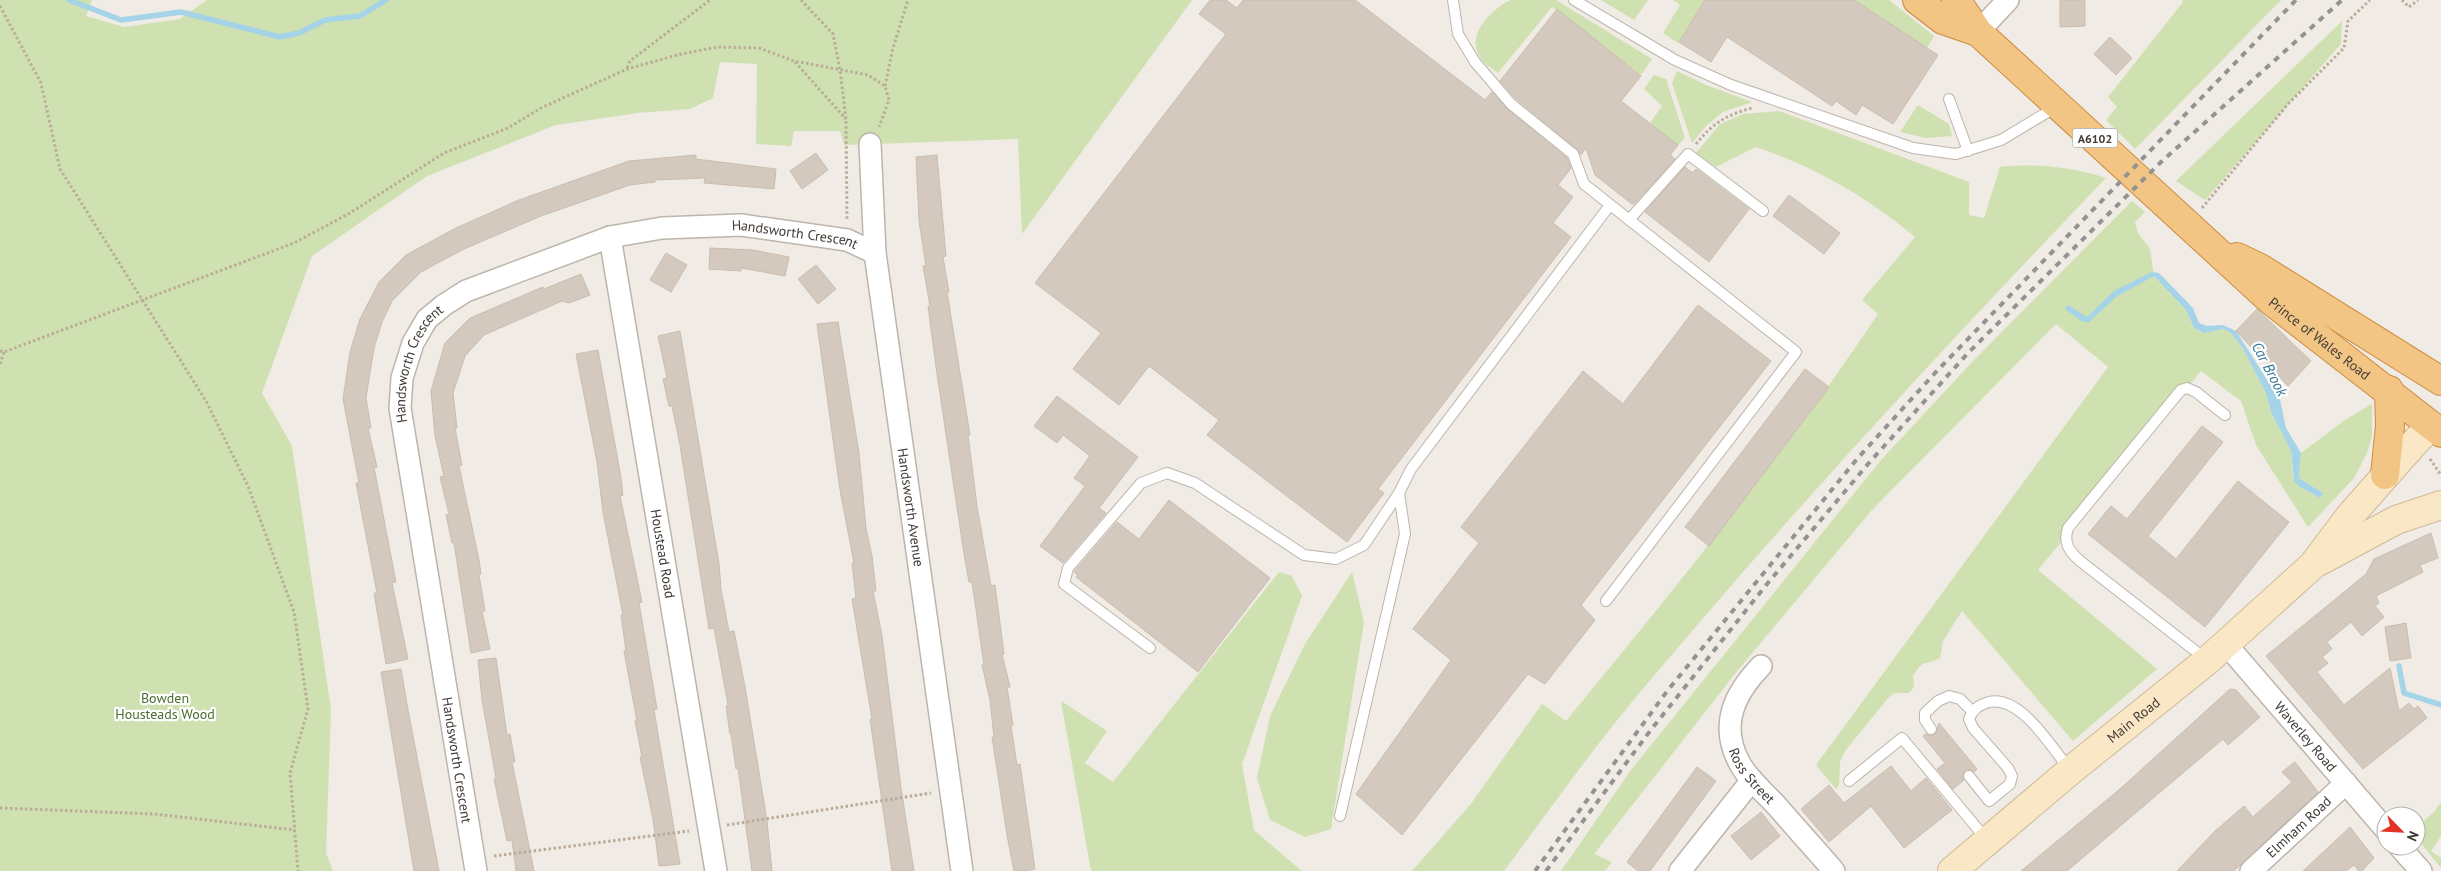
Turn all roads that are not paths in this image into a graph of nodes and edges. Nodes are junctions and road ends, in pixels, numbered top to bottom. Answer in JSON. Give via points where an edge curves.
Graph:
{"nodes":[{"id":1,"x":1453,"y":0,"type":"edge"},
{"id":2,"x":1574,"y":0,"type":"edge"},
{"id":3,"x":1917,"y":0,"type":"edge"},
{"id":4,"x":1956,"y":0,"type":"edge"},
{"id":5,"x":2008,"y":0,"type":"edge"},
{"id":6,"x":1978,"y":32,"type":"junction"},
{"id":7,"x":1950,"y":99,"type":"dead end"},
{"id":8,"x":2059,"y":105,"type":"junction"},
{"id":9,"x":870,"y":144,"type":"road end"},
{"id":10,"x":1968,"y":150,"type":"junction"},
{"id":11,"x":1610,"y":205,"type":"junction"},
{"id":12,"x":1763,"y":211,"type":"dead end"},
{"id":13,"x":1629,"y":220,"type":"junction"},
{"id":14,"x":610,"y":237,"type":"junction"},
{"id":15,"x":2211,"y":244,"type":"junction"},
{"id":16,"x":875,"y":253,"type":"junction"},
{"id":17,"x":2441,"y":381,"type":"edge"},
{"id":18,"x":2389,"y":390,"type":"junction"},
{"id":19,"x":2224,"y":416,"type":"dead end"},
{"id":20,"x":2438,"y":426,"type":"edge"},
{"id":21,"x":2385,"y":475,"type":"junction"},
{"id":22,"x":1399,"y":493,"type":"junction"},
{"id":23,"x":2431,"y":508,"type":"edge"},
{"id":24,"x":2312,"y":565,"type":"junction"},
{"id":25,"x":1606,"y":600,"type":"dead end"},
{"id":26,"x":1150,"y":648,"type":"dead end"},
{"id":27,"x":2217,"y":652,"type":"junction"},
{"id":28,"x":1761,"y":666,"type":"dead end"},
{"id":29,"x":1972,"y":711,"type":"junction"},
{"id":30,"x":1932,"y":729,"type":"dead end"},
{"id":31,"x":2070,"y":771,"type":"junction"},
{"id":32,"x":1969,"y":776,"type":"dead end"},
{"id":33,"x":1752,"y":780,"type":"junction"},
{"id":34,"x":1849,"y":781,"type":"dead end"},
{"id":35,"x":2346,"y":784,"type":"junction"},
{"id":36,"x":1340,"y":816,"type":"dead end"},
{"id":37,"x":2376,"y":818,"type":"edge"},
{"id":38,"x":1987,"y":841,"type":"junction"},
{"id":39,"x":2408,"y":856,"type":"edge"},
{"id":40,"x":476,"y":871,"type":"edge"},
{"id":41,"x":716,"y":871,"type":"edge"},
{"id":42,"x":962,"y":871,"type":"edge"},
{"id":43,"x":1680,"y":871,"type":"edge"},
{"id":44,"x":1834,"y":871,"type":"edge"},
{"id":45,"x":1952,"y":871,"type":"edge"},
{"id":46,"x":2251,"y":871,"type":"edge"},
{"id":47,"x":2421,"y":871,"type":"edge"}],
"edges":[{"from":1,"to":11,"type":"lane","via":[[1458,34],[1475,62],[1511,104],[1573,154],[1584,184]]},
{"from":2,"to":10,"type":"lane","via":[[1675,60],[1731,85],[1913,148],[1956,154]]},
{"from":3,"to":6,"type":"highway","name":"Prince of Wales Road","number":"A6102","via":[[1943,20]]},
{"from":4,"to":6,"type":"highway","name":"Prince of Wales Road","number":"A6102"},
{"from":5,"to":6,"type":"street"},
{"from":6,"to":8,"type":"highway","name":"Prince of Wales Road","number":"A6102"},
{"from":7,"to":10,"type":"lane"},
{"from":8,"to":10,"type":"lane","via":[[2001,140]]},
{"from":8,"to":15,"type":"highway","name":"Prince of Wales Road","number":"A6102"},
{"from":9,"to":16,"type":"street","name":"Handsworth Avenue"},
{"from":11,"to":13,"type":"lane"},
{"from":11,"to":22,"type":"lane","via":[[1411,469]]},
{"from":12,"to":13,"type":"lane","via":[[1688,154]]},
{"from":13,"to":25,"type":"lane","via":[[1796,352]]},
{"from":14,"to":16,"type":"street","name":"Handsworth Crescent","via":[[662,228],[741,225],[847,240]]},
{"from":14,"to":40,"type":"street","name":"Handsworth Crescent","via":[[466,291],[444,305],[426,319],[412,343],[402,378],[400,408]]},
{"from":14,"to":41,"type":"street","name":"Houstead Road"},
{"from":15,"to":17,"type":"highway","name":"Prince of Wales Road","number":"A6102","via":[[2260,268]]},
{"from":15,"to":18,"type":"highway","name":"Prince of Wales Road","number":"A6102","via":[[2270,300]]},
{"from":16,"to":42,"type":"street","name":"Handsworth Avenue"},
{"from":18,"to":20,"type":"highway","name":"Prince of Wales Road","number":"A6102"},
{"from":18,"to":21,"type":"highway","via":[[2390,426]]},
{"from":19,"to":27,"type":"lane","via":[[2191,390],[2181,390],[2068,528],[2066,536],[2068,548],[2080,561]]},
{"from":20,"to":21,"type":"main road","name":"Main Road"},
{"from":21,"to":23,"type":"main road","via":[[2391,498],[2401,506]]},
{"from":21,"to":24,"type":"main road","name":"Main Road"},
{"from":22,"to":26,"type":"lane","via":[[1364,544],[1336,558],[1304,555],[1195,483],[1167,473],[1141,483],[1068,568],[1064,584]]},
{"from":22,"to":36,"type":"lane","via":[[1405,534]]},
{"from":23,"to":24,"type":"main road","name":"Main Road","via":[[2378,528]]},
{"from":24,"to":27,"type":"main road","name":"Main Road"},
{"from":27,"to":31,"type":"main road","name":"Main Road"},
{"from":27,"to":35,"type":"street","name":"Waverley Road"},
{"from":28,"to":33,"type":"street","name":"Ross Street","via":[[1744,685],[1732,709],[1730,734],[1739,761]]},
{"from":29,"to":30,"type":"lane","via":[[1960,699],[1949,696],[1925,713],[1925,720]]},
{"from":29,"to":31,"type":"lane","via":[[1982,704],[1996,701],[2009,704],[2024,714]]},
{"from":29,"to":32,"type":"lane","via":[[1969,719],[1973,728],[2012,776],[2010,784],[1989,802]]},
{"from":31,"to":38,"type":"main road","name":"Main Road"},
{"from":33,"to":43,"type":"street"},
{"from":33,"to":44,"type":"street","name":"Ross Street"},
{"from":34,"to":38,"type":"lane","via":[[1902,738]]},
{"from":35,"to":37,"type":"street","name":"Waverley Road"},
{"from":35,"to":46,"type":"street","name":"Elmham Road"},
{"from":38,"to":45,"type":"main road","name":"Main Road"},
{"from":39,"to":47,"type":"street"}]}
